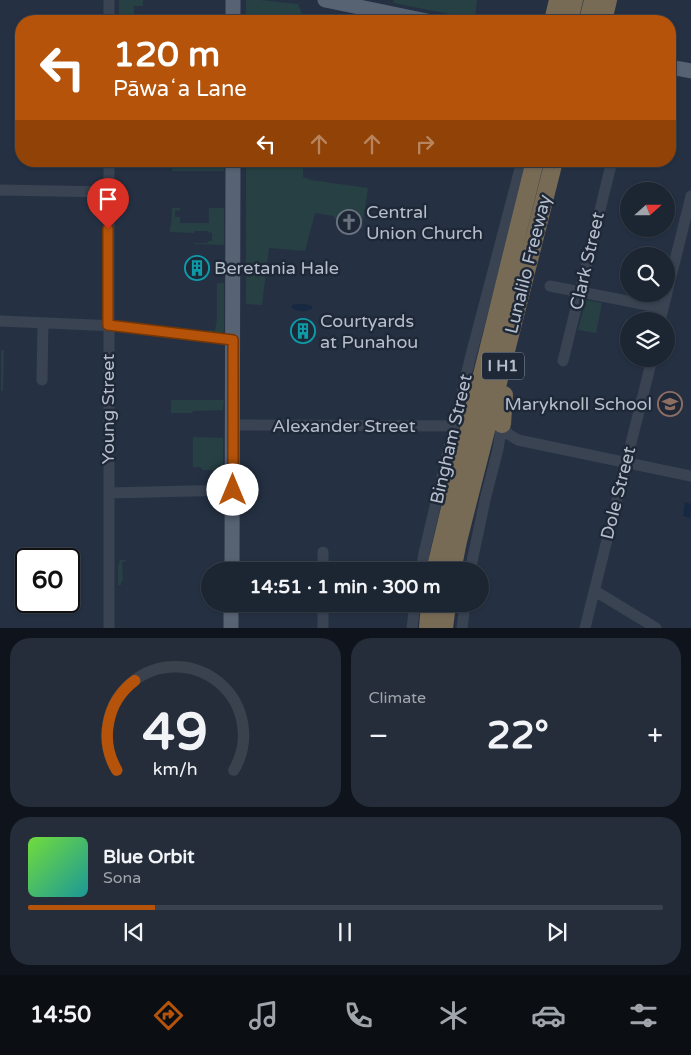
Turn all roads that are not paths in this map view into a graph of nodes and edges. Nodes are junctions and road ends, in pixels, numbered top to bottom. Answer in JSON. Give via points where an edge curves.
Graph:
{"nodes":[{"id":1,"x":109,"y":0,"type":"edge"},
{"id":2,"x":233,"y":0,"type":"edge"},
{"id":3,"x":325,"y":0,"type":"edge"},
{"id":4,"x":574,"y":0,"type":"edge"},
{"id":5,"x":593,"y":0,"type":"edge"},
{"id":6,"x":608,"y":0,"type":"edge"},
{"id":7,"x":109,"y":15,"type":"edge"},
{"id":8,"x":233,"y":15,"type":"edge"},
{"id":9,"x":398,"y":15,"type":"edge"},
{"id":10,"x":556,"y":15,"type":"edge"},
{"id":11,"x":589,"y":15,"type":"edge"},
{"id":12,"x":605,"y":15,"type":"edge"},
{"id":13,"x":676,"y":68,"type":"edge"},
{"id":14,"x":691,"y":71,"type":"edge"},
{"id":15,"x":109,"y":167,"type":"edge"},
{"id":16,"x":233,"y":167,"type":"edge"},
{"id":17,"x":520,"y":167,"type":"edge"},
{"id":18,"x":534,"y":167,"type":"edge"},
{"id":19,"x":552,"y":167,"type":"edge"},
{"id":20,"x":610,"y":167,"type":"edge"},
{"id":21,"x":0,"y":190,"type":"edge"},
{"id":22,"x":109,"y":192,"type":"junction"},
{"id":23,"x":691,"y":196,"type":"edge"},
{"id":24,"x":550,"y":286,"type":"dead end"},
{"id":25,"x":580,"y":292,"type":"junction"},
{"id":26,"x":663,"y":308,"type":"junction"},
{"id":27,"x":662,"y":312,"type":"edge"},
{"id":28,"x":0,"y":321,"type":"edge"},
{"id":29,"x":514,"y":321,"type":"junction"},
{"id":30,"x":42,"y":323,"type":"junction"},
{"id":31,"x":108,"y":325,"type":"junction"},
{"id":32,"x":233,"y":340,"type":"junction"},
{"id":33,"x":563,"y":361,"type":"dead end"},
{"id":34,"x":650,"y":367,"type":"edge"},
{"id":35,"x":42,"y":380,"type":"dead end"},
{"id":36,"x":502,"y":424,"type":"junction"},
{"id":37,"x":233,"y":425,"type":"junction"},
{"id":38,"x":454,"y":426,"type":"junction"},
{"id":39,"x":518,"y":440,"type":"junction"},
{"id":40,"x":498,"y":449,"type":"junction"},
{"id":41,"x":626,"y":463,"type":"junction"},
{"id":42,"x":691,"y":476,"type":"edge"},
{"id":43,"x":233,"y":490,"type":"junction"},
{"id":44,"x":109,"y":493,"type":"junction"},
{"id":45,"x":323,"y":552,"type":"dead end"},
{"id":46,"x":232,"y":562,"type":"edge"},
{"id":47,"x":323,"y":562,"type":"edge"},
{"id":48,"x":422,"y":562,"type":"edge"},
{"id":49,"x":437,"y":562,"type":"edge"},
{"id":50,"x":454,"y":562,"type":"edge"},
{"id":51,"x":472,"y":562,"type":"edge"},
{"id":52,"x":595,"y":591,"type":"junction"},
{"id":53,"x":231,"y":612,"type":"edge"},
{"id":54,"x":323,"y":612,"type":"edge"},
{"id":55,"x":414,"y":612,"type":"edge"},
{"id":56,"x":429,"y":612,"type":"edge"},
{"id":57,"x":446,"y":612,"type":"edge"},
{"id":58,"x":464,"y":612,"type":"edge"},
{"id":59,"x":109,"y":628,"type":"edge"},
{"id":60,"x":231,"y":628,"type":"edge"},
{"id":61,"x":323,"y":628,"type":"edge"},
{"id":62,"x":412,"y":628,"type":"edge"},
{"id":63,"x":428,"y":628,"type":"edge"},
{"id":64,"x":444,"y":628,"type":"edge"},
{"id":65,"x":462,"y":628,"type":"edge"},
{"id":66,"x":585,"y":628,"type":"edge"},
{"id":67,"x":656,"y":628,"type":"edge"}],
"edges":[{"from":1,"to":7,"type":"street"},
{"from":2,"to":8,"type":"main road"},
{"from":3,"to":9,"type":"main road"},
{"from":4,"to":10,"type":"highway"},
{"from":5,"to":11,"type":"highway"},
{"from":6,"to":12,"type":"highway"},
{"from":13,"to":14,"type":"main road"},
{"from":15,"to":22,"type":"street","name":"Young Street"},
{"from":16,"to":32,"type":"main road"},
{"from":17,"to":38,"type":"street","name":"Bingham Street"},
{"from":18,"to":49,"type":"highway","name":"Lunalilo Freeway","number":"I H1"},
{"from":19,"to":29,"type":"highway","name":"Lunalilo Freeway","number":"I H1"},
{"from":20,"to":25,"type":"street","name":"Clark Street"},
{"from":21,"to":22,"type":"street"},
{"from":22,"to":31,"type":"street","name":"Young Street"},
{"from":23,"to":26,"type":"street"},
{"from":24,"to":25,"type":"street"},
{"from":25,"to":26,"type":"street"},
{"from":25,"to":33,"type":"street","name":"Clark Street"},
{"from":26,"to":27,"type":"street"},
{"from":28,"to":30,"type":"street"},
{"from":29,"to":36,"type":"highway"},
{"from":29,"to":50,"type":"highway","name":"Lunalilo Freeway","number":"I H1"},
{"from":30,"to":31,"type":"street"},
{"from":30,"to":35,"type":"street"},
{"from":31,"to":32,"type":"street"},
{"from":31,"to":44,"type":"street","name":"Young Street"},
{"from":32,"to":37,"type":"main road"},
{"from":34,"to":41,"type":"street","name":"Dole Street"},
{"from":36,"to":39,"type":"street","via":[[508,434]]},
{"from":36,"to":40,"type":"street"},
{"from":37,"to":38,"type":"street","name":"Alexander Street"},
{"from":37,"to":43,"type":"main road"},
{"from":38,"to":48,"type":"street","name":"Bingham Street"},
{"from":39,"to":40,"type":"street"},
{"from":39,"to":41,"type":"street"},
{"from":40,"to":51,"type":"street"},
{"from":41,"to":42,"type":"street"},
{"from":41,"to":52,"type":"street","name":"Dole Street"},
{"from":43,"to":44,"type":"street"},
{"from":43,"to":46,"type":"main road"},
{"from":44,"to":59,"type":"street","name":"Young Street"},
{"from":45,"to":47,"type":"street"},
{"from":52,"to":66,"type":"street","name":"Dole Street"},
{"from":52,"to":67,"type":"street"},
{"from":53,"to":60,"type":"main road"},
{"from":54,"to":61,"type":"street"},
{"from":55,"to":62,"type":"street"},
{"from":56,"to":63,"type":"highway"},
{"from":57,"to":64,"type":"highway"},
{"from":58,"to":65,"type":"street"}]}
